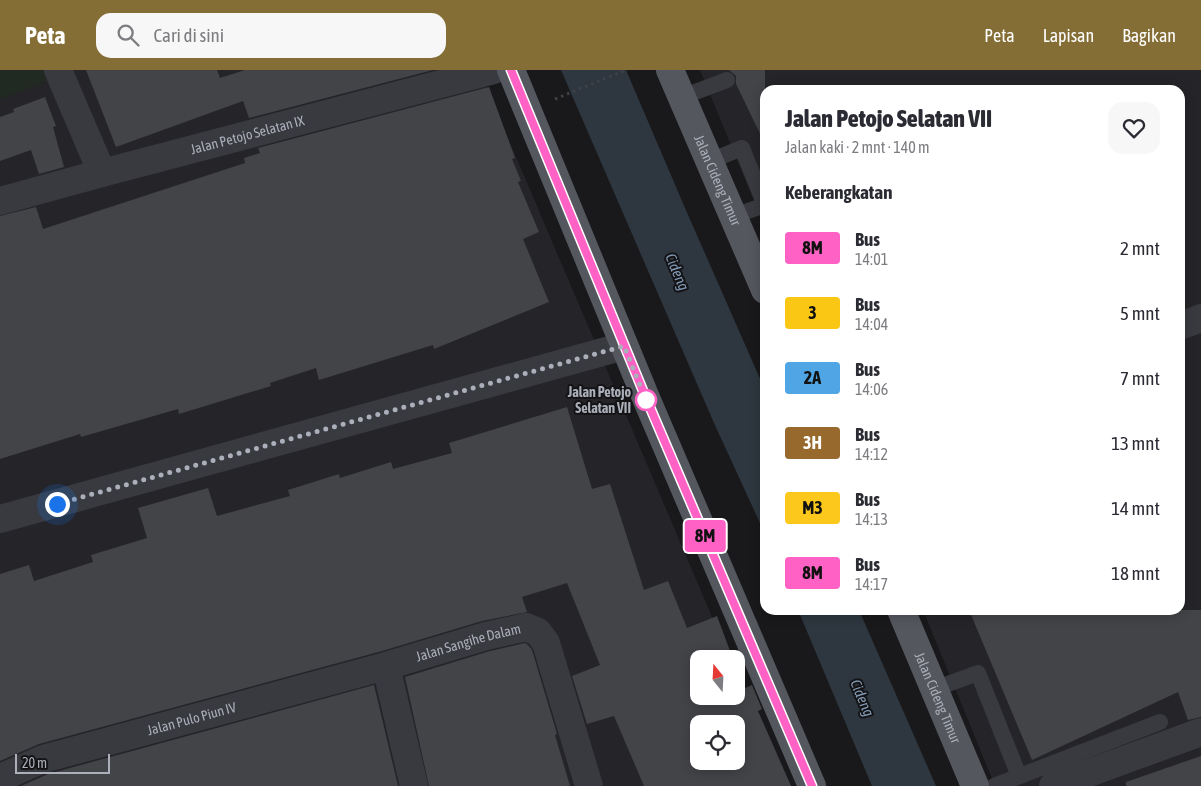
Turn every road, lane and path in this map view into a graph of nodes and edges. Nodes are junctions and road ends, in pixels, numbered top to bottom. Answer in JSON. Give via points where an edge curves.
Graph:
{"nodes":[{"id":1,"x":58,"y":70,"type":"edge"},
{"id":2,"x":494,"y":70,"type":"edge"},
{"id":3,"x":511,"y":70,"type":"edge"},
{"id":4,"x":626,"y":70,"type":"edge"},
{"id":5,"x":670,"y":70,"type":"edge"},
{"id":6,"x":727,"y":80,"type":"dead end"},
{"id":7,"x":682,"y":97,"type":"junction"},
{"id":8,"x":557,"y":99,"type":"dead end"},
{"id":9,"x":710,"y":161,"type":"junction"},
{"id":10,"x":102,"y":173,"type":"junction"},
{"id":11,"x":760,"y":193,"type":"edge"},
{"id":12,"x":0,"y":201,"type":"edge"},
{"id":13,"x":760,"y":207,"type":"edge"},
{"id":14,"x":734,"y":216,"type":"junction"},
{"id":15,"x":760,"y":278,"type":"edge"},
{"id":16,"x":1201,"y":318,"type":"edge"},
{"id":17,"x":1185,"y":324,"type":"edge"},
{"id":18,"x":624,"y":346,"type":"junction"},
{"id":19,"x":0,"y":520,"type":"edge"},
{"id":20,"x":902,"y":615,"type":"edge"},
{"id":21,"x":386,"y":666,"type":"junction"},
{"id":22,"x":934,"y":690,"type":"junction"},
{"id":23,"x":1160,"y":722,"type":"dead end"},
{"id":24,"x":1201,"y":732,"type":"edge"},
{"id":25,"x":1019,"y":776,"type":"junction"},
{"id":26,"x":0,"y":778,"type":"edge"},
{"id":27,"x":414,"y":786,"type":"edge"},
{"id":28,"x":589,"y":786,"type":"edge"},
{"id":29,"x":812,"y":786,"type":"edge"},
{"id":30,"x":975,"y":786,"type":"edge"},
{"id":31,"x":994,"y":786,"type":"edge"},
{"id":32,"x":1053,"y":786,"type":"edge"}],
"edges":[{"from":1,"to":10,"type":"street"},
{"from":2,"to":10,"type":"street","name":"Jalan Petojo Selatan IX"},
{"from":3,"to":18,"type":"main road"},
{"from":4,"to":8,"type":"path"},
{"from":5,"to":7,"type":"main road","name":"Jalan Cideng Timur"},
{"from":6,"to":7,"type":"lane"},
{"from":7,"to":9,"type":"main road","name":"Jalan Cideng Timur"},
{"from":9,"to":11,"type":"lane","via":[[742,148]]},
{"from":9,"to":14,"type":"main road","name":"Jalan Cideng Timur"},
{"from":10,"to":12,"type":"street","name":"Jalan Petojo Selatan IX"},
{"from":13,"to":14,"type":"lane"},
{"from":14,"to":15,"type":"main road","name":"Jalan Cideng Timur"},
{"from":16,"to":17,"type":"street"},
{"from":18,"to":19,"type":"street"},
{"from":18,"to":29,"type":"main road"},
{"from":20,"to":22,"type":"main road","name":"Jalan Cideng Timur"},
{"from":21,"to":26,"type":"street","name":"Jalan Pulo Piun IV","via":[[43,759]]},
{"from":21,"to":27,"type":"street"},
{"from":21,"to":28,"type":"street","name":"Jalan Sangihe Dalam","via":[[486,636],[533,628],[546,643]]},
{"from":22,"to":25,"type":"lane","via":[[978,672]]},
{"from":22,"to":30,"type":"main road","name":"Jalan Cideng Timur"},
{"from":23,"to":25,"type":"lane"},
{"from":24,"to":32,"type":"street"},
{"from":25,"to":31,"type":"lane"}]}
